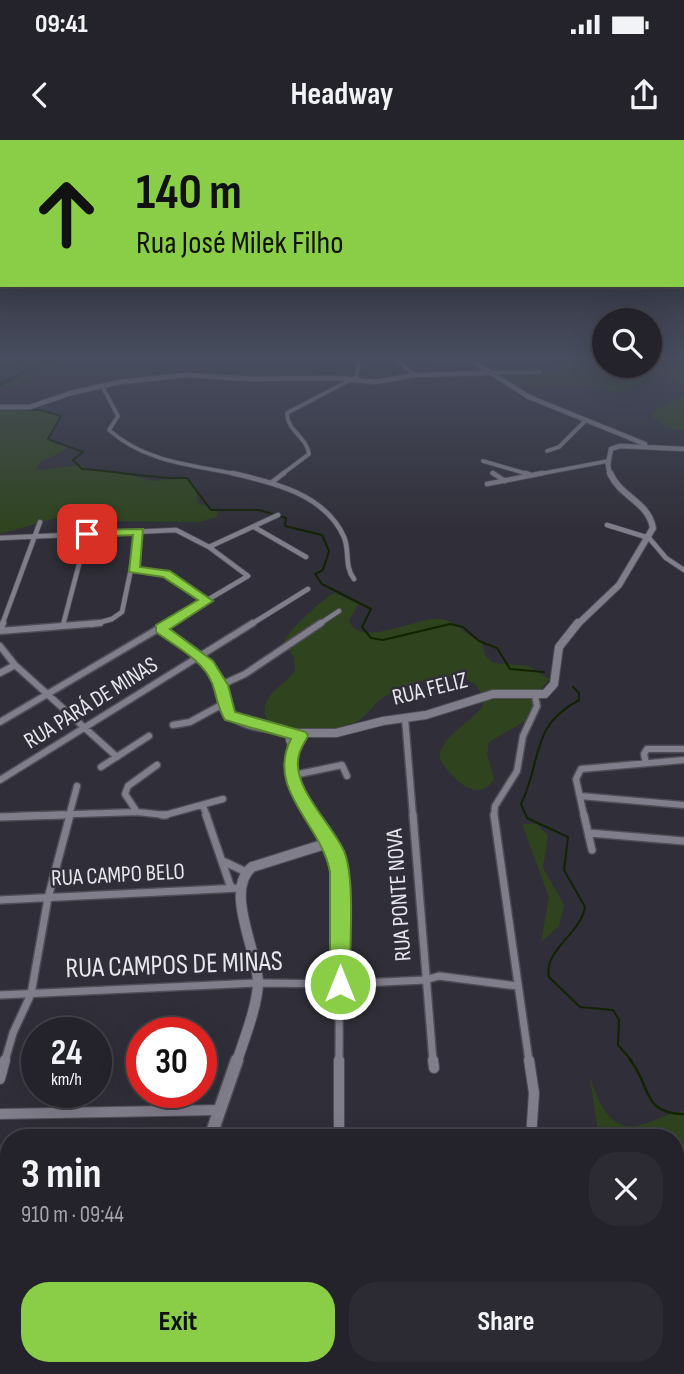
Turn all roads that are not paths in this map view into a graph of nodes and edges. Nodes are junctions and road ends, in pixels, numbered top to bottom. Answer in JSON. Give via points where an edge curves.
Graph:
{"nodes":[{"id":1,"x":117,"y":415,"type":"edge"},
{"id":2,"x":286,"y":415,"type":"edge"},
{"id":3,"x":568,"y":415,"type":"edge"},
{"id":4,"x":584,"y":421,"type":"junction"},
{"id":5,"x":654,"y":448,"type":"junction"},
{"id":6,"x":684,"y":449,"type":"edge"},
{"id":7,"x":547,"y":451,"type":"dead end"},
{"id":8,"x":482,"y":461,"type":"dead end"},
{"id":9,"x":608,"y":461,"type":"junction"},
{"id":10,"x":492,"y":473,"type":"dead end"},
{"id":11,"x":525,"y":475,"type":"junction"},
{"id":12,"x":505,"y":481,"type":"junction"},
{"id":13,"x":271,"y":483,"type":"junction"},
{"id":14,"x":487,"y":484,"type":"dead end"},
{"id":15,"x":278,"y":515,"type":"dead end"},
{"id":16,"x":40,"y":522,"type":"dead end"},
{"id":17,"x":607,"y":525,"type":"dead end"},
{"id":18,"x":254,"y":527,"type":"junction"},
{"id":19,"x":139,"y":531,"type":"junction"},
{"id":20,"x":87,"y":534,"type":"junction"},
{"id":21,"x":35,"y":537,"type":"junction"},
{"id":22,"x":0,"y":538,"type":"edge"},
{"id":23,"x":649,"y":538,"type":"junction"},
{"id":24,"x":209,"y":547,"type":"junction"},
{"id":25,"x":306,"y":557,"type":"dead end"},
{"id":26,"x":133,"y":570,"type":"junction"},
{"id":27,"x":684,"y":570,"type":"edge"},
{"id":28,"x":354,"y":579,"type":"dead end"},
{"id":29,"x":308,"y":589,"type":"dead end"},
{"id":30,"x":207,"y":601,"type":"junction"},
{"id":31,"x":339,"y":611,"type":"dead end"},
{"id":32,"x":63,"y":625,"type":"junction"},
{"id":33,"x":160,"y":628,"type":"junction"},
{"id":34,"x":0,"y":631,"type":"edge"},
{"id":35,"x":0,"y":646,"type":"edge"},
{"id":36,"x":199,"y":656,"type":"junction"},
{"id":37,"x":15,"y":665,"type":"junction"},
{"id":38,"x":0,"y":673,"type":"edge"},
{"id":39,"x":220,"y":685,"type":"junction"},
{"id":40,"x":47,"y":694,"type":"junction"},
{"id":41,"x":535,"y":696,"type":"junction"},
{"id":42,"x":223,"y":704,"type":"junction"},
{"id":43,"x":405,"y":718,"type":"junction"},
{"id":44,"x":0,"y":722,"type":"edge"},
{"id":45,"x":173,"y":725,"type":"dead end"},
{"id":46,"x":84,"y":728,"type":"junction"},
{"id":47,"x":149,"y":736,"type":"dead end"},
{"id":48,"x":296,"y":738,"type":"junction"},
{"id":49,"x":684,"y":749,"type":"edge"},
{"id":50,"x":117,"y":757,"type":"junction"},
{"id":51,"x":684,"y":760,"type":"edge"},
{"id":52,"x":646,"y":763,"type":"junction"},
{"id":53,"x":157,"y":765,"type":"dead end"},
{"id":54,"x":100,"y":767,"type":"dead end"},
{"id":55,"x":292,"y":776,"type":"junction"},
{"id":56,"x":347,"y":776,"type":"dead end"},
{"id":57,"x":0,"y":780,"type":"edge"},
{"id":58,"x":77,"y":786,"type":"dead end"},
{"id":59,"x":580,"y":796,"type":"junction"},
{"id":60,"x":223,"y":799,"type":"dead end"},
{"id":61,"x":684,"y":805,"type":"edge"},
{"id":62,"x":203,"y":806,"type":"junction"},
{"id":63,"x":137,"y":812,"type":"junction"},
{"id":64,"x":70,"y":815,"type":"junction"},
{"id":65,"x":0,"y":817,"type":"edge"},
{"id":66,"x":589,"y":833,"type":"junction"},
{"id":67,"x":327,"y":840,"type":"junction"},
{"id":68,"x":684,"y":841,"type":"edge"},
{"id":69,"x":592,"y":850,"type":"dead end"},
{"id":70,"x":223,"y":861,"type":"junction"},
{"id":71,"x":246,"y":872,"type":"junction"},
{"id":72,"x":235,"y":888,"type":"junction"},
{"id":73,"x":48,"y":898,"type":"junction"},
{"id":74,"x":0,"y":900,"type":"edge"},
{"id":75,"x":425,"y":980,"type":"junction"},
{"id":76,"x":258,"y":983,"type":"junction"},
{"id":77,"x":340,"y":984,"type":"junction"},
{"id":78,"x":517,"y":986,"type":"junction"},
{"id":79,"x":31,"y":994,"type":"junction"},
{"id":80,"x":0,"y":995,"type":"edge"},
{"id":81,"x":434,"y":1068,"type":"dead end"},
{"id":82,"x":0,"y":1079,"type":"edge"},
{"id":83,"x":220,"y":1110,"type":"junction"},
{"id":84,"x":0,"y":1114,"type":"edge"},
{"id":85,"x":213,"y":1129,"type":"edge"},
{"id":86,"x":340,"y":1129,"type":"edge"},
{"id":87,"x":532,"y":1129,"type":"edge"}],
"edges":[{"from":1,"to":13,"type":"street","via":[[109,430],[124,443],[164,460]]},
{"from":2,"to":13,"type":"street","via":[[288,424],[307,443],[309,454]]},
{"from":3,"to":4,"type":"street"},
{"from":4,"to":5,"type":"street"},
{"from":4,"to":7,"type":"street","via":[[559,447]]},
{"from":5,"to":6,"type":"street"},
{"from":5,"to":9,"type":"street","via":[[617,447],[611,449]]},
{"from":8,"to":11,"type":"street"},
{"from":9,"to":11,"type":"street"},
{"from":9,"to":23,"type":"street","via":[[612,480],[652,518]]},
{"from":10,"to":12,"type":"street"},
{"from":11,"to":12,"type":"street"},
{"from":12,"to":14,"type":"street"},
{"from":13,"to":28,"type":"street","via":[[309,498],[340,530],[346,542],[346,568]]},
{"from":15,"to":18,"type":"street"},
{"from":16,"to":21,"type":"street"},
{"from":17,"to":23,"type":"street"},
{"from":18,"to":24,"type":"street"},
{"from":18,"to":25,"type":"street"},
{"from":19,"to":20,"type":"street"},
{"from":19,"to":24,"type":"street","via":[[176,530]]},
{"from":19,"to":26,"type":"street"},
{"from":20,"to":21,"type":"street"},
{"from":20,"to":32,"type":"street"},
{"from":21,"to":22,"type":"street"},
{"from":21,"to":34,"type":"street"},
{"from":23,"to":27,"type":"street"},
{"from":23,"to":41,"type":"street","name":"RUA FELIZ","via":[[619,585],[559,647],[554,684],[548,692]]},
{"from":24,"to":30,"type":"street","via":[[248,576]]},
{"from":26,"to":30,"type":"street","via":[[166,573]]},
{"from":26,"to":32,"type":"street","via":[[116,619]]},
{"from":29,"to":36,"type":"street","name":"RUA PARÁ DE MINAS"},
{"from":30,"to":33,"type":"street"},
{"from":31,"to":39,"type":"street","via":[[245,674]]},
{"from":32,"to":34,"type":"street"},
{"from":33,"to":36,"type":"street"},
{"from":33,"to":40,"type":"street"},
{"from":35,"to":37,"type":"street"},
{"from":36,"to":39,"type":"street"},
{"from":36,"to":46,"type":"street","name":"RUA PARÁ DE MINAS"},
{"from":37,"to":38,"type":"street"},
{"from":37,"to":40,"type":"street"},
{"from":39,"to":42,"type":"street"},
{"from":40,"to":44,"type":"street"},
{"from":40,"to":46,"type":"street"},
{"from":41,"to":43,"type":"street","name":"RUA FELIZ","via":[[493,694]]},
{"from":41,"to":78,"type":"street","via":[[537,706],[523,736],[517,771],[495,806],[493,822]]},
{"from":42,"to":45,"type":"street","via":[[190,722]]},
{"from":42,"to":48,"type":"street","via":[[239,721]]},
{"from":43,"to":48,"type":"street","name":"RUA FELIZ"},
{"from":43,"to":75,"type":"street","name":"RUA PONTE NOVA"},
{"from":46,"to":50,"type":"street"},
{"from":46,"to":57,"type":"street","name":"RUA PARÁ DE MINAS"},
{"from":47,"to":50,"type":"street"},
{"from":48,"to":55,"type":"street","via":[[290,757]]},
{"from":49,"to":52,"type":"street","via":[[647,749]]},
{"from":50,"to":54,"type":"street"},
{"from":51,"to":52,"type":"street"},
{"from":52,"to":59,"type":"street","via":[[581,769],[576,776]]},
{"from":53,"to":63,"type":"street","via":[[128,786],[125,794]]},
{"from":55,"to":56,"type":"street","via":[[342,765]]},
{"from":55,"to":67,"type":"street"},
{"from":58,"to":64,"type":"street"},
{"from":59,"to":61,"type":"street"},
{"from":59,"to":66,"type":"street"},
{"from":60,"to":62,"type":"street"},
{"from":62,"to":63,"type":"street","via":[[165,815]]},
{"from":62,"to":70,"type":"street"},
{"from":63,"to":64,"type":"street"},
{"from":64,"to":65,"type":"street"},
{"from":64,"to":73,"type":"street"},
{"from":66,"to":68,"type":"street"},
{"from":66,"to":69,"type":"street"},
{"from":67,"to":71,"type":"street"},
{"from":67,"to":77,"type":"street","via":[[340,872]]},
{"from":70,"to":71,"type":"street"},
{"from":70,"to":72,"type":"street"},
{"from":71,"to":72,"type":"street"},
{"from":72,"to":73,"type":"street","name":"RUA CAMPO BELO"},
{"from":72,"to":76,"type":"street"},
{"from":73,"to":74,"type":"street","name":"RUA CAMPO BELO"},
{"from":73,"to":79,"type":"street"},
{"from":75,"to":77,"type":"street","name":"RUA CAMPOS DE MINAS"},
{"from":75,"to":78,"type":"street","name":"RUA CAMPOS DE MINAS","via":[[439,976]]},
{"from":75,"to":81,"type":"street","name":"RUA PONTE NOVA"},
{"from":76,"to":77,"type":"street","name":"RUA CAMPOS DE MINAS"},
{"from":76,"to":79,"type":"street","name":"RUA CAMPOS DE MINAS"},
{"from":76,"to":83,"type":"street"},
{"from":77,"to":86,"type":"street"},
{"from":78,"to":87,"type":"street","via":[[534,1093]]},
{"from":79,"to":80,"type":"street","name":"RUA CAMPOS DE MINAS"},
{"from":79,"to":82,"type":"street","via":[[13,1033]]},
{"from":83,"to":84,"type":"street"},
{"from":83,"to":85,"type":"street"}]}
